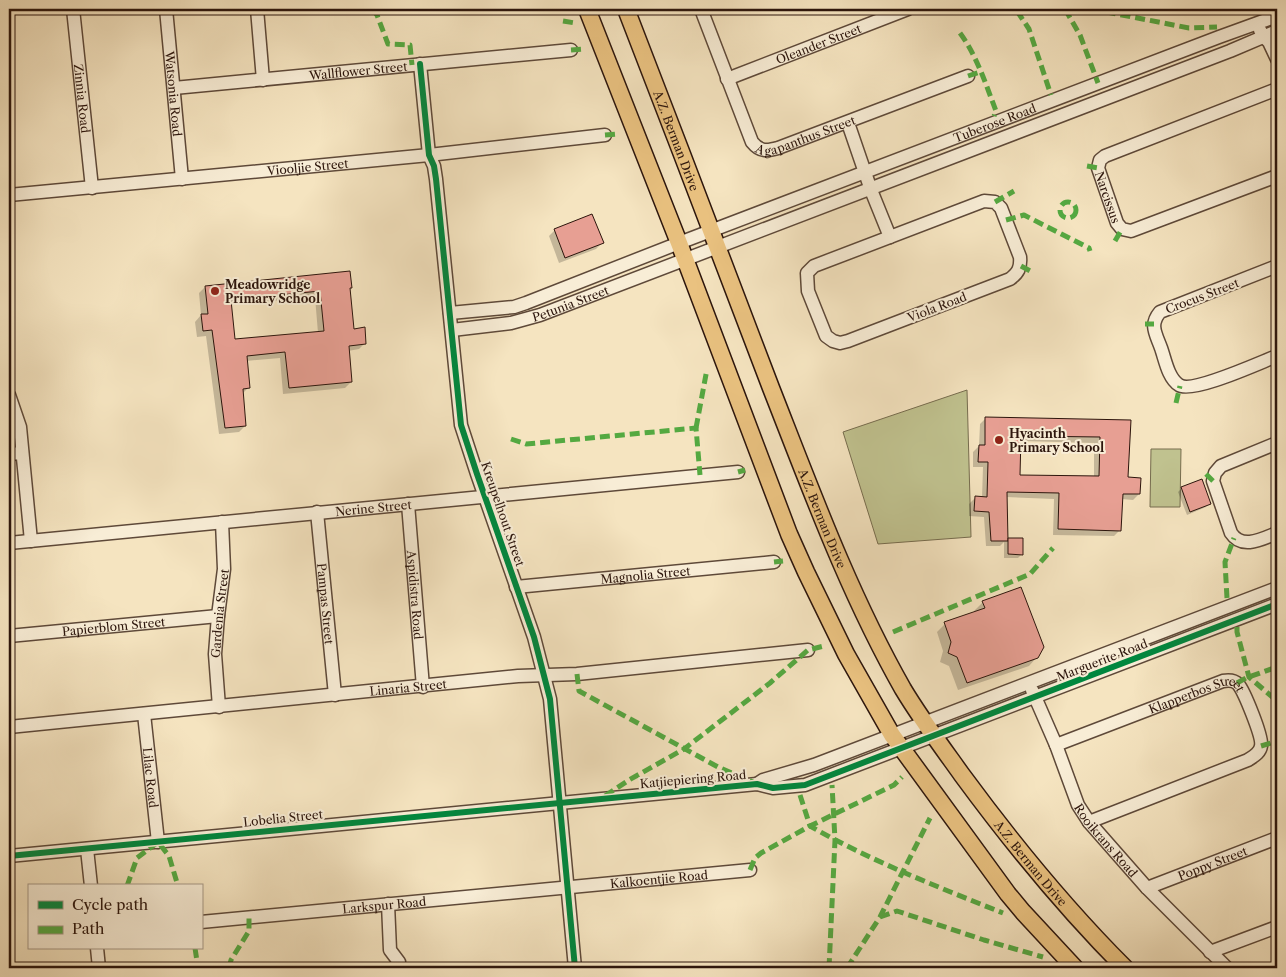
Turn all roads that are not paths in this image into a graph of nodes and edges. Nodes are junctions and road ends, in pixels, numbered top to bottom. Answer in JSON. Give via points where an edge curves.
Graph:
{"nodes":[{"id":1,"x":73,"y":9,"type":"edge"},
{"id":2,"x":166,"y":9,"type":"edge"},
{"id":3,"x":257,"y":9,"type":"edge"},
{"id":4,"x":587,"y":9,"type":"edge"},
{"id":5,"x":626,"y":9,"type":"edge"},
{"id":6,"x":702,"y":9,"type":"edge"},
{"id":7,"x":908,"y":9,"type":"edge"},
{"id":8,"x":1277,"y":16,"type":"edge"},
{"id":9,"x":1257,"y":24,"type":"junction"},
{"id":10,"x":1277,"y":31,"type":"edge"},
{"id":11,"x":1263,"y":36,"type":"junction"},
{"id":12,"x":571,"y":50,"type":"dead end"},
{"id":13,"x":1277,"y":59,"type":"edge"},
{"id":14,"x":420,"y":64,"type":"junction"},
{"id":15,"x":968,"y":76,"type":"dead end"},
{"id":16,"x":727,"y":79,"type":"junction"},
{"id":17,"x":264,"y":80,"type":"junction"},
{"id":18,"x":174,"y":88,"type":"junction"},
{"id":19,"x":1277,"y":89,"type":"edge"},
{"id":20,"x":848,"y":123,"type":"junction"},
{"id":21,"x":605,"y":136,"type":"dead end"},
{"id":22,"x":430,"y":155,"type":"junction"},
{"id":23,"x":865,"y":172,"type":"junction"},
{"id":24,"x":1277,"y":176,"type":"edge"},
{"id":25,"x":182,"y":179,"type":"junction"},
{"id":26,"x":92,"y":188,"type":"junction"},
{"id":27,"x":871,"y":190,"type":"junction"},
{"id":28,"x":9,"y":195,"type":"edge"},
{"id":29,"x":711,"y":230,"type":"junction"},
{"id":30,"x":890,"y":237,"type":"junction"},
{"id":31,"x":678,"y":243,"type":"junction"},
{"id":32,"x":718,"y":248,"type":"junction"},
{"id":33,"x":685,"y":260,"type":"junction"},
{"id":34,"x":1277,"y":266,"type":"edge"},
{"id":35,"x":450,"y":314,"type":"junction"},
{"id":36,"x":452,"y":330,"type":"junction"},
{"id":37,"x":1277,"y":356,"type":"edge"},
{"id":38,"x":9,"y":396,"type":"edge"},
{"id":39,"x":1277,"y":443,"type":"edge"},
{"id":40,"x":22,"y":453,"type":"junction"},
{"id":41,"x":9,"y":454,"type":"edge"},
{"id":42,"x":738,"y":472,"type":"dead end"},
{"id":43,"x":485,"y":497,"type":"junction"},
{"id":44,"x":408,"y":504,"type":"junction"},
{"id":45,"x":317,"y":512,"type":"junction"},
{"id":46,"x":222,"y":522,"type":"junction"},
{"id":47,"x":1277,"y":533,"type":"edge"},
{"id":48,"x":31,"y":541,"type":"junction"},
{"id":49,"x":9,"y":543,"type":"edge"},
{"id":50,"x":774,"y":562,"type":"dead end"},
{"id":51,"x":516,"y":587,"type":"junction"},
{"id":52,"x":1277,"y":588,"type":"edge"},
{"id":53,"x":1277,"y":604,"type":"edge"},
{"id":54,"x":218,"y":616,"type":"junction"},
{"id":55,"x":9,"y":636,"type":"edge"},
{"id":56,"x":808,"y":650,"type":"dead end"},
{"id":57,"x":544,"y":675,"type":"junction"},
{"id":58,"x":1028,"y":684,"type":"junction"},
{"id":59,"x":423,"y":686,"type":"junction"},
{"id":60,"x":335,"y":695,"type":"junction"},
{"id":61,"x":1036,"y":698,"type":"junction"},
{"id":62,"x":219,"y":706,"type":"junction"},
{"id":63,"x":144,"y":714,"type":"junction"},
{"id":64,"x":924,"y":722,"type":"junction"},
{"id":65,"x":9,"y":727,"type":"edge"},
{"id":66,"x":892,"y":735,"type":"junction"},
{"id":67,"x":934,"y":737,"type":"junction"},
{"id":68,"x":1056,"y":745,"type":"junction"},
{"id":69,"x":902,"y":749,"type":"junction"},
{"id":70,"x":757,"y":784,"type":"junction"},
{"id":71,"x":560,"y":803,"type":"junction"},
{"id":72,"x":1089,"y":822,"type":"junction"},
{"id":73,"x":1277,"y":838,"type":"edge"},
{"id":74,"x":158,"y":842,"type":"junction"},
{"id":75,"x":87,"y":848,"type":"junction"},
{"id":76,"x":9,"y":856,"type":"edge"},
{"id":77,"x":750,"y":870,"type":"dead end"},
{"id":78,"x":91,"y":884,"type":"edge"},
{"id":79,"x":568,"y":888,"type":"junction"},
{"id":80,"x":1147,"y":888,"type":"junction"},
{"id":81,"x":388,"y":904,"type":"junction"},
{"id":82,"x":202,"y":922,"type":"edge"},
{"id":83,"x":1277,"y":926,"type":"edge"},
{"id":84,"x":97,"y":950,"type":"edge"},
{"id":85,"x":1210,"y":952,"type":"junction"},
{"id":86,"x":99,"y":968,"type":"edge"},
{"id":87,"x":399,"y":968,"type":"edge"},
{"id":88,"x":575,"y":968,"type":"edge"},
{"id":89,"x":1075,"y":968,"type":"edge"},
{"id":90,"x":1124,"y":968,"type":"edge"},
{"id":91,"x":1227,"y":968,"type":"edge"}],
"edges":[{"from":1,"to":26,"type":"street","name":"Zinnia Road"},
{"from":2,"to":18,"type":"street","name":"Watsonia Road"},
{"from":3,"to":17,"type":"street"},
{"from":4,"to":31,"type":"main road"},
{"from":5,"to":29,"type":"main road","name":"A.Z. Berman Drive"},
{"from":6,"to":16,"type":"street","name":"Agapanthus Street"},
{"from":7,"to":16,"type":"street","name":"Oleander Street"},
{"from":8,"to":9,"type":"street","name":"Tuberose Road"},
{"from":9,"to":11,"type":"street"},
{"from":9,"to":23,"type":"street","name":"Tuberose Road"},
{"from":10,"to":11,"type":"street","name":"Tuberose Road"},
{"from":11,"to":13,"type":"street"},
{"from":11,"to":27,"type":"street","name":"Tuberose Road"},
{"from":12,"to":14,"type":"street","name":"Wallflower Street"},
{"from":14,"to":17,"type":"street","name":"Wallflower Street"},
{"from":14,"to":22,"type":"street","name":"Kreupelhout Street"},
{"from":15,"to":20,"type":"street","name":"Agapanthus Street"},
{"from":16,"to":20,"type":"street","name":"Agapanthus Street","via":[[752,142],[760,150],[778,148]]},
{"from":17,"to":18,"type":"street","name":"Wallflower Street"},
{"from":18,"to":25,"type":"street","name":"Watsonia Road"},
{"from":19,"to":24,"type":"street","name":"Narcissus","via":[[1105,156],[1098,168],[1116,223],[1130,232]]},
{"from":20,"to":23,"type":"street"},
{"from":21,"to":22,"type":"street","name":"Viooljie Street"},
{"from":22,"to":25,"type":"street","name":"Viooljie Street"},
{"from":22,"to":35,"type":"street","name":"Kreupelhout Street","via":[[436,179]]},
{"from":23,"to":27,"type":"street"},
{"from":23,"to":29,"type":"street","name":"Tuberose Road"},
{"from":25,"to":26,"type":"street","name":"Viooljie Street"},
{"from":26,"to":28,"type":"street","name":"Viooljie Street"},
{"from":27,"to":30,"type":"street"},
{"from":27,"to":32,"type":"street","name":"Tuberose Road"},
{"from":29,"to":31,"type":"street","name":"Petunia Street"},
{"from":29,"to":32,"type":"main road","name":"A.Z. Berman Drive"},
{"from":30,"to":30,"type":"street","name":"Viola Road","via":[[974,204],[995,202],[1001,208],[1021,266],[1010,279],[848,341],[833,341],[826,336],[808,291],[807,273],[814,266]]},
{"from":31,"to":33,"type":"main road"},
{"from":31,"to":35,"type":"street","name":"Petunia Street","via":[[514,307]]},
{"from":32,"to":33,"type":"street","name":"Petunia Street"},
{"from":32,"to":64,"type":"main road","name":"A.Z. Berman Drive","via":[[829,536],[887,660]]},
{"from":33,"to":36,"type":"street","name":"Petunia Street","via":[[523,320]]},
{"from":33,"to":66,"type":"main road","via":[[806,572],[846,654]]},
{"from":34,"to":37,"type":"street","name":"Crocus Street","via":[[1160,312],[1155,318],[1154,328],[1174,381],[1188,388]]},
{"from":35,"to":36,"type":"street","name":"Kreupelhout Street"},
{"from":36,"to":43,"type":"street","name":"Kreupelhout Street","via":[[461,425]]},
{"from":38,"to":40,"type":"street","via":[[18,420]]},
{"from":39,"to":47,"type":"street","via":[[1221,466],[1213,481],[1234,538],[1249,543]]},
{"from":40,"to":41,"type":"street"},
{"from":40,"to":48,"type":"street"},
{"from":42,"to":43,"type":"street","name":"Nerine Street"},
{"from":43,"to":44,"type":"street","name":"Nerine Street"},
{"from":43,"to":51,"type":"street","name":"Kreupelhout Street"},
{"from":44,"to":45,"type":"street","name":"Nerine Street"},
{"from":44,"to":59,"type":"street","name":"Aspidistra Road"},
{"from":45,"to":46,"type":"street","name":"Nerine Street"},
{"from":45,"to":60,"type":"street","name":"Pampas Street"},
{"from":46,"to":48,"type":"street","name":"Nerine Street"},
{"from":46,"to":54,"type":"street","name":"Gardenia Street","via":[[224,569]]},
{"from":48,"to":49,"type":"street","name":"Nerine Street"},
{"from":50,"to":51,"type":"street","name":"Magnolia Street"},
{"from":51,"to":57,"type":"street","name":"Kreupelhout Street"},
{"from":52,"to":58,"type":"street","name":"Marguerite Road"},
{"from":53,"to":61,"type":"street","name":"Marguerite Road"},
{"from":54,"to":55,"type":"street","name":"Papierblom Street"},
{"from":54,"to":62,"type":"street","name":"Gardenia Street","via":[[215,654]]},
{"from":56,"to":57,"type":"street","name":"Linaria Street"},
{"from":57,"to":59,"type":"street","name":"Linaria Street"},
{"from":57,"to":71,"type":"street","name":"Kreupelhout Street","via":[[550,699]]},
{"from":58,"to":61,"type":"street","name":"Rooikrans Road"},
{"from":58,"to":64,"type":"street","name":"Marguerite Road"},
{"from":59,"to":60,"type":"street","name":"Linaria Street"},
{"from":60,"to":62,"type":"street","name":"Linaria Street"},
{"from":61,"to":67,"type":"street","name":"Marguerite Road"},
{"from":61,"to":68,"type":"street","name":"Rooikrans Road"},
{"from":62,"to":63,"type":"street","name":"Linaria Street"},
{"from":63,"to":65,"type":"street","name":"Linaria Street"},
{"from":63,"to":74,"type":"street","name":"Lilac Road"},
{"from":64,"to":66,"type":"street","name":"Marguerite Road"},
{"from":64,"to":67,"type":"main road","name":"A.Z. Berman Drive"},
{"from":66,"to":69,"type":"main road"},
{"from":66,"to":70,"type":"street","name":"Katjiepiering Road"},
{"from":67,"to":69,"type":"street","name":"Marguerite Road"},
{"from":67,"to":90,"type":"main road","name":"A.Z. Berman Drive","via":[[1028,861]]},
{"from":68,"to":72,"type":"street","name":"Rooikrans Road","via":[[1078,806]]},
{"from":68,"to":72,"type":"street","name":"Klapperbos Street","via":[[1223,681],[1237,683],[1242,691],[1261,736],[1257,754]]},
{"from":69,"to":70,"type":"street","name":"Katjiepiering Road","via":[[804,785],[774,788]]},
{"from":69,"to":89,"type":"main road","via":[[1008,894]]},
{"from":70,"to":71,"type":"street","name":"Katjiepiering Road"},
{"from":71,"to":74,"type":"street","name":"Lobelia Street"},
{"from":71,"to":79,"type":"street","name":"Kreupelhout Street"},
{"from":72,"to":80,"type":"street","name":"Rooikrans Road"},
{"from":73,"to":80,"type":"street","name":"Poppy Street"},
{"from":74,"to":75,"type":"street","name":"Lobelia Street"},
{"from":75,"to":76,"type":"street","name":"Lobelia Street"},
{"from":75,"to":78,"type":"street"},
{"from":77,"to":79,"type":"street","name":"Kalkoentjie Road"},
{"from":79,"to":81,"type":"street","name":"Larkspur Road"},
{"from":79,"to":88,"type":"street","name":"Kreupelhout Street"},
{"from":80,"to":85,"type":"street","name":"Rooikrans Road"},
{"from":81,"to":82,"type":"street","name":"Larkspur Road"},
{"from":81,"to":87,"type":"street","via":[[390,950],[399,962]]},
{"from":83,"to":85,"type":"street"},
{"from":84,"to":86,"type":"street"},
{"from":85,"to":91,"type":"street","name":"Rooikrans Road"}]}
